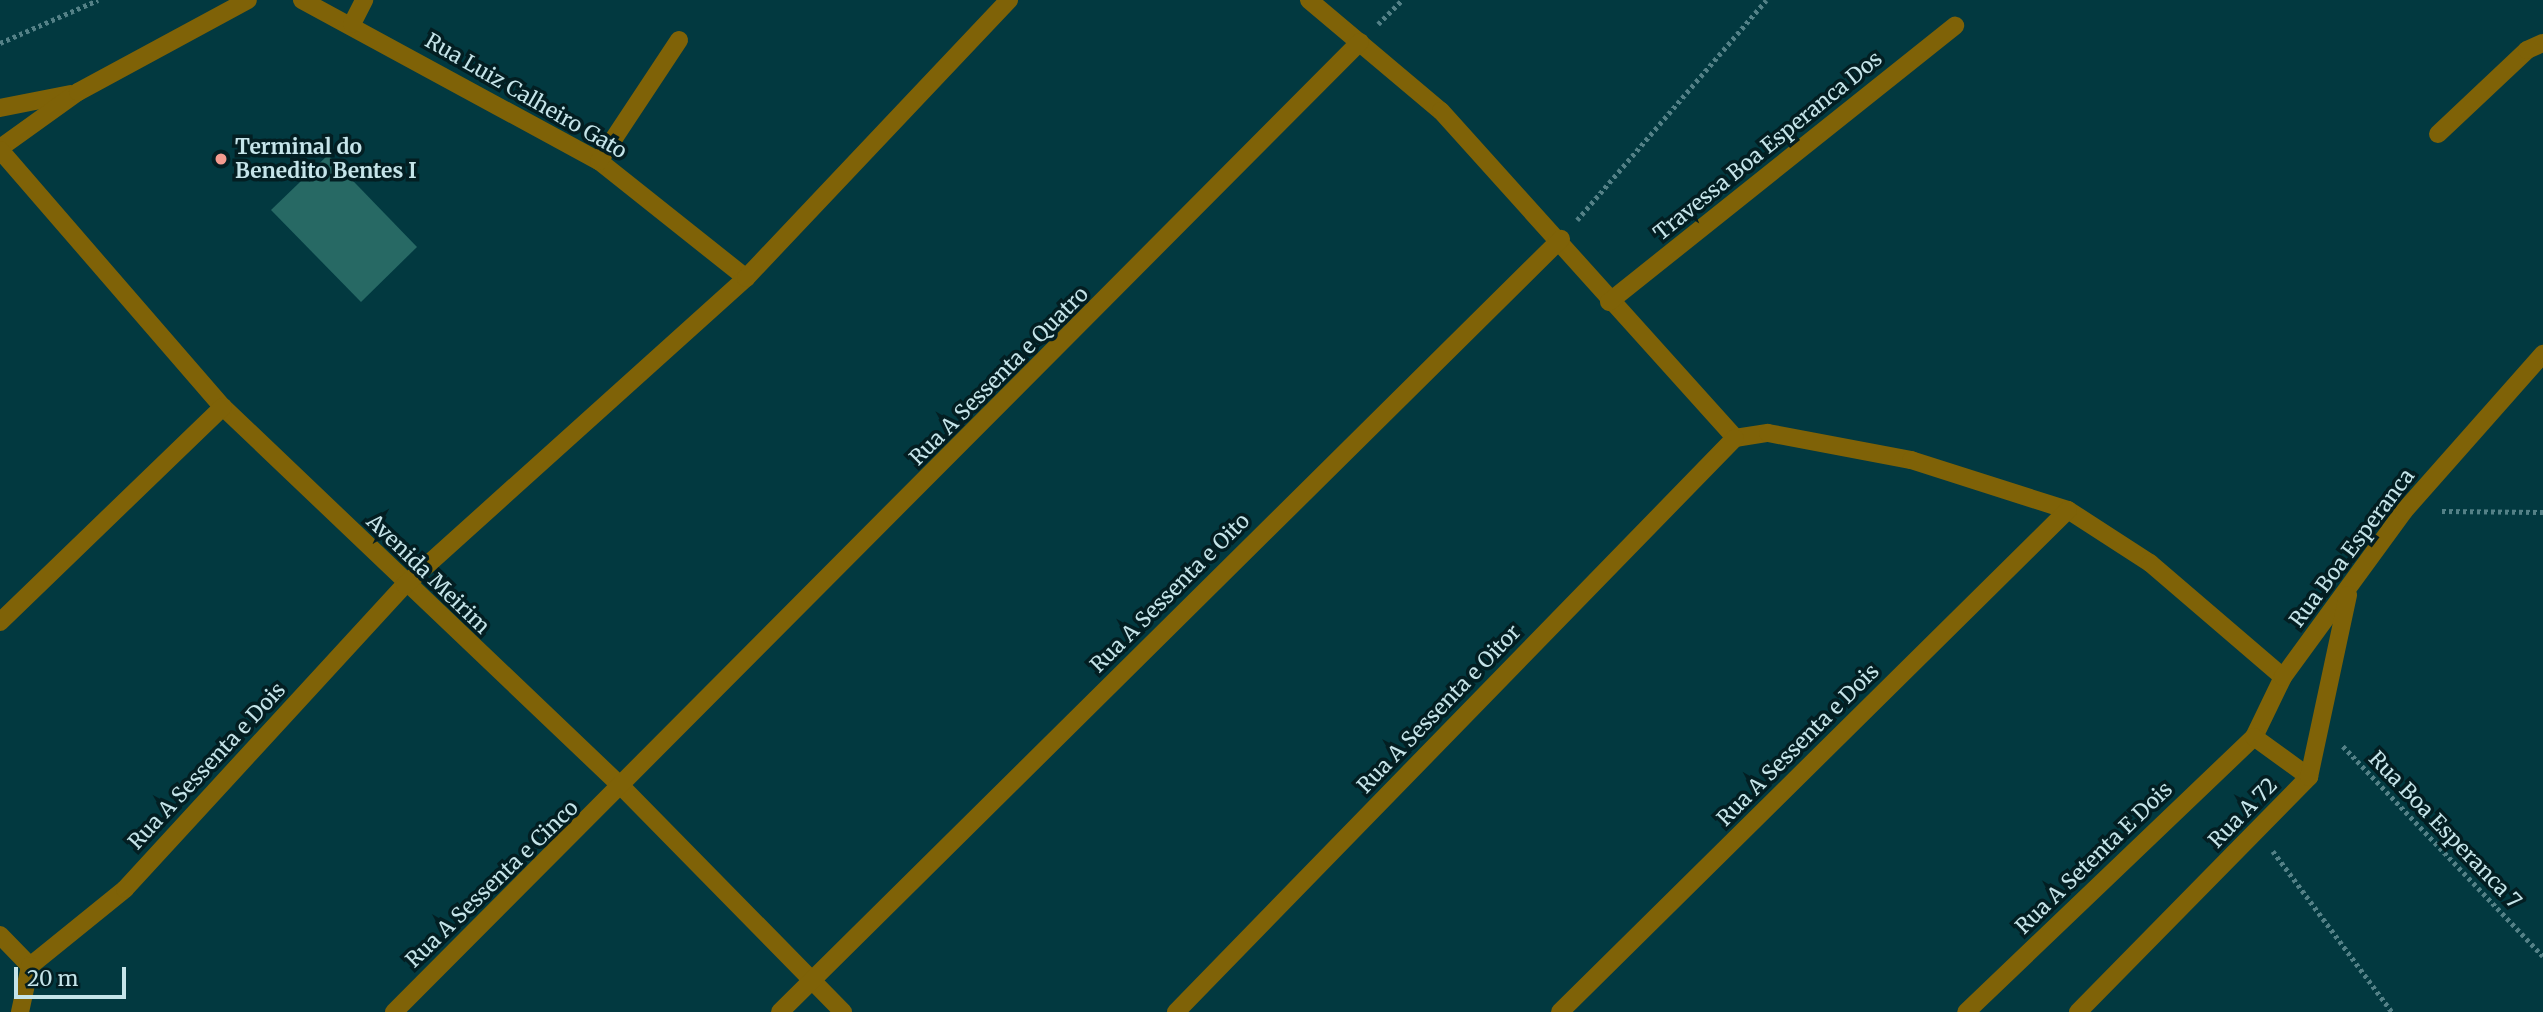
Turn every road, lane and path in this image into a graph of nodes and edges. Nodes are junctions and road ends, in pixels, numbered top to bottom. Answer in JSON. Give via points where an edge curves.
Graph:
{"nodes":[{"id":1,"x":98,"y":0,"type":"edge"},
{"id":2,"x":248,"y":0,"type":"edge"},
{"id":3,"x":302,"y":0,"type":"edge"},
{"id":4,"x":364,"y":0,"type":"edge"},
{"id":5,"x":1009,"y":0,"type":"edge"},
{"id":6,"x":1309,"y":0,"type":"edge"},
{"id":7,"x":1766,"y":0,"type":"edge"},
{"id":8,"x":352,"y":24,"type":"junction"},
{"id":9,"x":1955,"y":26,"type":"dead end"},
{"id":10,"x":679,"y":40,"type":"dead end"},
{"id":11,"x":1360,"y":42,"type":"junction"},
{"id":12,"x":0,"y":43,"type":"edge"},
{"id":13,"x":2543,"y":43,"type":"edge"},
{"id":14,"x":78,"y":92,"type":"junction"},
{"id":15,"x":0,"y":108,"type":"edge"},
{"id":16,"x":2438,"y":134,"type":"dead end"},
{"id":17,"x":0,"y":149,"type":"edge"},
{"id":18,"x":599,"y":161,"type":"junction"},
{"id":19,"x":1560,"y":239,"type":"junction"},
{"id":20,"x":746,"y":278,"type":"junction"},
{"id":21,"x":1609,"y":302,"type":"junction"},
{"id":22,"x":2543,"y":354,"type":"edge"},
{"id":23,"x":223,"y":407,"type":"junction"},
{"id":24,"x":1735,"y":438,"type":"junction"},
{"id":25,"x":2068,"y":510,"type":"junction"},
{"id":26,"x":2404,"y":511,"type":"junction"},
{"id":27,"x":2543,"y":512,"type":"edge"},
{"id":28,"x":405,"y":584,"type":"junction"},
{"id":29,"x":2348,"y":595,"type":"junction"},
{"id":30,"x":0,"y":622,"type":"edge"},
{"id":31,"x":2283,"y":677,"type":"junction"},
{"id":32,"x":2324,"y":726,"type":"junction"},
{"id":33,"x":2253,"y":737,"type":"junction"},
{"id":34,"x":2309,"y":777,"type":"junction"},
{"id":35,"x":623,"y":788,"type":"junction"},
{"id":36,"x":2258,"y":830,"type":"junction"},
{"id":37,"x":0,"y":935,"type":"edge"},
{"id":38,"x":2543,"y":956,"type":"edge"},
{"id":39,"x":30,"y":966,"type":"junction"},
{"id":40,"x":812,"y":979,"type":"junction"},
{"id":41,"x":20,"y":1012,"type":"edge"},
{"id":42,"x":394,"y":1012,"type":"edge"},
{"id":43,"x":780,"y":1012,"type":"edge"},
{"id":44,"x":844,"y":1012,"type":"edge"},
{"id":45,"x":1176,"y":1012,"type":"edge"},
{"id":46,"x":1560,"y":1012,"type":"edge"},
{"id":47,"x":1966,"y":1012,"type":"edge"},
{"id":48,"x":2078,"y":1012,"type":"edge"},
{"id":49,"x":2392,"y":1012,"type":"edge"}],
"edges":[{"from":1,"to":12,"type":"path"},
{"from":2,"to":14,"type":"street"},
{"from":3,"to":8,"type":"street","name":"Rua Luiz Calheiro Gato"},
{"from":4,"to":8,"type":"street"},
{"from":5,"to":20,"type":"street"},
{"from":6,"to":11,"type":"street"},
{"from":7,"to":19,"type":"path"},
{"from":8,"to":18,"type":"street","name":"Rua Luiz Calheiro Gato"},
{"from":9,"to":21,"type":"street","name":"Travessa Boa Esperanca Dos"},
{"from":10,"to":18,"type":"street"},
{"from":11,"to":19,"type":"street","via":[[1441,111]]},
{"from":11,"to":35,"type":"street","name":"Rua A Sessenta e Quatro"},
{"from":13,"to":16,"type":"street","via":[[2527,50]]},
{"from":14,"to":15,"type":"street"},
{"from":14,"to":17,"type":"street"},
{"from":17,"to":23,"type":"street","name":"Avenida Meirim"},
{"from":18,"to":20,"type":"street","name":"Rua Luiz Calheiro Gato"},
{"from":19,"to":21,"type":"street"},
{"from":19,"to":40,"type":"street","name":"Rua A Sessenta e Oito"},
{"from":20,"to":28,"type":"street"},
{"from":21,"to":24,"type":"street"},
{"from":22,"to":26,"type":"street","name":"Rua Boa Esperanca"},
{"from":23,"to":28,"type":"street","name":"Avenida Meirim"},
{"from":23,"to":30,"type":"street"},
{"from":24,"to":25,"type":"street","via":[[1768,433],[1911,460]]},
{"from":24,"to":45,"type":"street","name":"Rua A Sessenta e Oitor"},
{"from":25,"to":31,"type":"street","via":[[2150,563]]},
{"from":25,"to":46,"type":"street","name":"Rua A Sessenta e Dois"},
{"from":26,"to":27,"type":"path"},
{"from":26,"to":29,"type":"street","name":"Rua Boa Esperanca"},
{"from":28,"to":35,"type":"street","name":"Avenida Meirim"},
{"from":28,"to":39,"type":"street","name":"Rua A Sessenta e Dois","via":[[125,889]]},
{"from":29,"to":31,"type":"street","name":"Rua Boa Esperanca"},
{"from":29,"to":32,"type":"street","name":"Rua A 72"},
{"from":31,"to":33,"type":"street","name":"Rua Boa Esperanca"},
{"from":32,"to":34,"type":"street","name":"Rua A 72"},
{"from":32,"to":38,"type":"path","name":"Rua Boa Esperanca 7"},
{"from":33,"to":34,"type":"street"},
{"from":33,"to":47,"type":"street","name":"Rua A Setenta E Dois"},
{"from":34,"to":36,"type":"street","name":"Rua A 72"},
{"from":35,"to":40,"type":"street","name":"Avenida Meirim"},
{"from":35,"to":42,"type":"street","name":"Rua A Sessenta e Cinco"},
{"from":36,"to":48,"type":"street","name":"Rua A 72"},
{"from":36,"to":49,"type":"path"},
{"from":37,"to":39,"type":"street"},
{"from":39,"to":41,"type":"street"},
{"from":40,"to":43,"type":"street"},
{"from":40,"to":44,"type":"street","name":"Avenida Meirim"}]}
